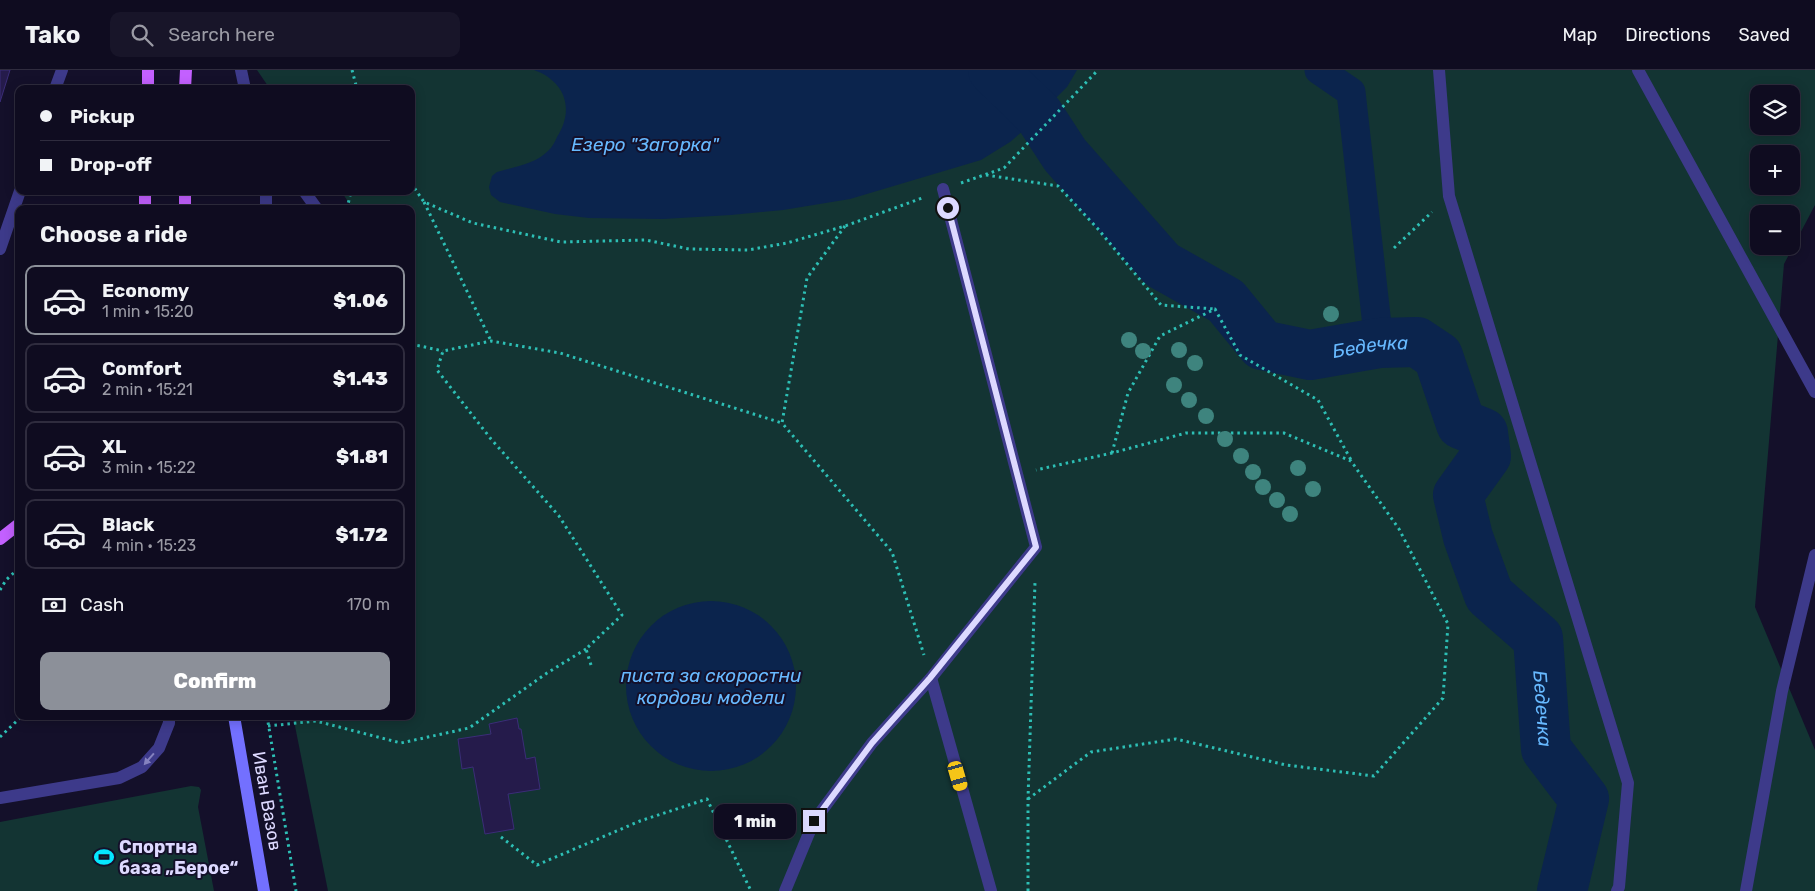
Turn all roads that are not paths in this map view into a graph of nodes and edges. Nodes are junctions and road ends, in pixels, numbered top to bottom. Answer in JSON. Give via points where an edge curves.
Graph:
{"nodes":[{"id":1,"x":62,"y":70,"type":"edge"},
{"id":2,"x":148,"y":70,"type":"edge"},
{"id":3,"x":186,"y":70,"type":"edge"},
{"id":4,"x":241,"y":70,"type":"edge"},
{"id":5,"x":1439,"y":70,"type":"edge"},
{"id":6,"x":1638,"y":70,"type":"edge"},
{"id":7,"x":56,"y":85,"type":"edge"},
{"id":8,"x":148,"y":85,"type":"edge"},
{"id":9,"x":185,"y":85,"type":"edge"},
{"id":10,"x":245,"y":85,"type":"edge"},
{"id":11,"x":943,"y":189,"type":"road end"},
{"id":12,"x":15,"y":206,"type":"edge"},
{"id":13,"x":0,"y":249,"type":"edge"},
{"id":14,"x":1815,"y":392,"type":"edge"},
{"id":15,"x":1815,"y":555,"type":"edge"},
{"id":16,"x":930,"y":678,"type":"junction"},
{"id":17,"x":169,"y":720,"type":"edge"},
{"id":18,"x":235,"y":720,"type":"edge"},
{"id":19,"x":0,"y":798,"type":"edge"},
{"id":20,"x":264,"y":891,"type":"edge"},
{"id":21,"x":785,"y":891,"type":"edge"},
{"id":22,"x":991,"y":891,"type":"edge"},
{"id":23,"x":1616,"y":891,"type":"edge"},
{"id":24,"x":1746,"y":891,"type":"edge"}],
"edges":[{"from":1,"to":7,"type":"lane"},
{"from":2,"to":8,"type":"main road"},
{"from":3,"to":9,"type":"main road"},
{"from":4,"to":10,"type":"lane"},
{"from":5,"to":23,"type":"lane","via":[[1449,196],[1628,782],[1619,887]]},
{"from":6,"to":14,"type":"lane"},
{"from":11,"to":16,"type":"lane","via":[[1036,547]]},
{"from":12,"to":13,"type":"lane"},
{"from":15,"to":24,"type":"lane","via":[[1782,691]]},
{"from":16,"to":21,"type":"lane","via":[[872,743],[814,821]]},
{"from":16,"to":22,"type":"lane"},
{"from":17,"to":19,"type":"lane","one_way":true,"via":[[159,748],[142,767],[127,775]]},
{"from":18,"to":20,"type":"main road","name":"Иван Вазов"}]}
